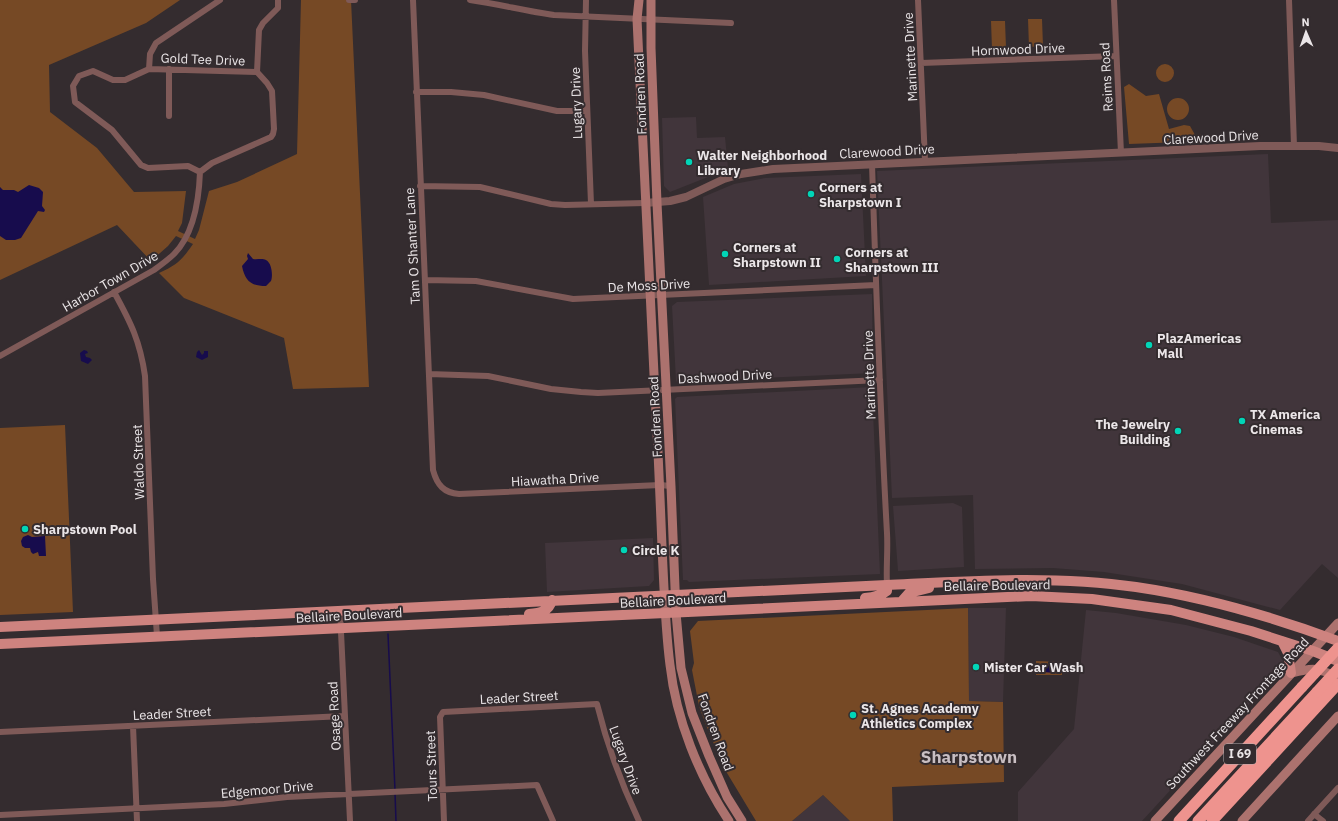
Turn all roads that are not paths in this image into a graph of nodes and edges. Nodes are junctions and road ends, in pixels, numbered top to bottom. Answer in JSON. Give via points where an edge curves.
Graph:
{"nodes":[{"id":1,"x":220,"y":0,"type":"edge"},
{"id":2,"x":278,"y":0,"type":"edge"},
{"id":3,"x":349,"y":0,"type":"edge"},
{"id":4,"x":354,"y":0,"type":"edge"},
{"id":5,"x":413,"y":0,"type":"edge"},
{"id":6,"x":470,"y":0,"type":"edge"},
{"id":7,"x":586,"y":0,"type":"edge"},
{"id":8,"x":639,"y":0,"type":"edge"},
{"id":9,"x":651,"y":0,"type":"edge"},
{"id":10,"x":918,"y":0,"type":"edge"},
{"id":11,"x":1114,"y":0,"type":"edge"},
{"id":12,"x":1289,"y":0,"type":"edge"},
{"id":13,"x":586,"y":17,"type":"junction"},
{"id":14,"x":637,"y":19,"type":"junction"},
{"id":15,"x":650,"y":19,"type":"junction"},
{"id":16,"x":731,"y":22,"type":"dead end"},
{"id":17,"x":1116,"y":56,"type":"junction"},
{"id":18,"x":921,"y":63,"type":"junction"},
{"id":19,"x":149,"y":69,"type":"junction"},
{"id":20,"x":170,"y":69,"type":"junction"},
{"id":21,"x":257,"y":72,"type":"junction"},
{"id":22,"x":416,"y":92,"type":"junction"},
{"id":23,"x":587,"y":111,"type":"junction"},
{"id":24,"x":169,"y":116,"type":"dead end"},
{"id":25,"x":1294,"y":146,"type":"junction"},
{"id":26,"x":1338,"y":148,"type":"edge"},
{"id":27,"x":1121,"y":153,"type":"junction"},
{"id":28,"x":925,"y":161,"type":"junction"},
{"id":29,"x":872,"y":164,"type":"junction"},
{"id":30,"x":200,"y":172,"type":"junction"},
{"id":31,"x":420,"y":186,"type":"junction"},
{"id":32,"x":645,"y":203,"type":"junction"},
{"id":33,"x":657,"y":203,"type":"junction"},
{"id":34,"x":591,"y":204,"type":"junction"},
{"id":35,"x":425,"y":280,"type":"junction"},
{"id":36,"x":876,"y":285,"type":"junction"},
{"id":37,"x":114,"y":292,"type":"junction"},
{"id":38,"x":650,"y":296,"type":"junction"},
{"id":39,"x":662,"y":296,"type":"junction"},
{"id":40,"x":0,"y":356,"type":"edge"},
{"id":41,"x":429,"y":374,"type":"junction"},
{"id":42,"x":880,"y":380,"type":"junction"},
{"id":43,"x":655,"y":390,"type":"junction"},
{"id":44,"x":666,"y":390,"type":"junction"},
{"id":45,"x":660,"y":485,"type":"junction"},
{"id":46,"x":671,"y":486,"type":"junction"},
{"id":47,"x":441,"y":488,"type":"joint"},
{"id":48,"x":942,"y":582,"type":"junction"},
{"id":49,"x":888,"y":585,"type":"junction"},
{"id":50,"x":675,"y":594,"type":"junction"},
{"id":51,"x":664,"y":595,"type":"junction"},
{"id":52,"x":552,"y":600,"type":"junction"},
{"id":53,"x":901,"y":602,"type":"junction"},
{"id":54,"x":831,"y":605,"type":"junction"},
{"id":55,"x":436,"y":606,"type":"junction"},
{"id":56,"x":340,"y":611,"type":"junction"},
{"id":57,"x":665,"y":613,"type":"junction"},
{"id":58,"x":676,"y":613,"type":"junction"},
{"id":59,"x":156,"y":619,"type":"junction"},
{"id":60,"x":499,"y":621,"type":"junction"},
{"id":61,"x":1338,"y":623,"type":"edge"},
{"id":62,"x":437,"y":624,"type":"junction"},
{"id":63,"x":0,"y":627,"type":"edge"},
{"id":64,"x":340,"y":628,"type":"junction"},
{"id":65,"x":157,"y":636,"type":"junction"},
{"id":66,"x":1326,"y":636,"type":"junction"},
{"id":67,"x":1282,"y":641,"type":"junction"},
{"id":68,"x":1338,"y":641,"type":"edge"},
{"id":69,"x":0,"y":644,"type":"edge"},
{"id":70,"x":1338,"y":648,"type":"edge"},
{"id":71,"x":1312,"y":651,"type":"junction"},
{"id":72,"x":1338,"y":661,"type":"edge"},
{"id":73,"x":1338,"y":669,"type":"edge"},
{"id":74,"x":1291,"y":673,"type":"junction"},
{"id":75,"x":1338,"y":676,"type":"edge"},
{"id":76,"x":1338,"y":684,"type":"edge"},
{"id":77,"x":597,"y":704,"type":"joint"},
{"id":78,"x":443,"y":712,"type":"joint"},
{"id":79,"x":692,"y":713,"type":"junction"},
{"id":80,"x":344,"y":716,"type":"junction"},
{"id":81,"x":680,"y":716,"type":"junction"},
{"id":82,"x":1338,"y":716,"type":"edge"},
{"id":83,"x":133,"y":726,"type":"junction"},
{"id":84,"x":0,"y":732,"type":"edge"},
{"id":85,"x":1338,"y":788,"type":"edge"},
{"id":86,"x":442,"y":790,"type":"junction"},
{"id":87,"x":349,"y":794,"type":"junction"},
{"id":88,"x":136,"y":809,"type":"junction"},
{"id":89,"x":1314,"y":814,"type":"junction"},
{"id":90,"x":0,"y":815,"type":"edge"},
{"id":91,"x":137,"y":821,"type":"edge"},
{"id":92,"x":350,"y":821,"type":"edge"},
{"id":93,"x":444,"y":821,"type":"edge"},
{"id":94,"x":552,"y":821,"type":"edge"},
{"id":95,"x":639,"y":821,"type":"edge"},
{"id":96,"x":729,"y":821,"type":"edge"},
{"id":97,"x":742,"y":821,"type":"edge"},
{"id":98,"x":1155,"y":821,"type":"edge"},
{"id":99,"x":1179,"y":821,"type":"edge"},
{"id":100,"x":1198,"y":821,"type":"edge"},
{"id":101,"x":1212,"y":821,"type":"edge"},
{"id":102,"x":1242,"y":821,"type":"edge"},
{"id":103,"x":1308,"y":821,"type":"edge"},
{"id":104,"x":1323,"y":821,"type":"edge"}],
"edges":[{"from":1,"to":19,"type":"street","via":[[156,43],[150,54]]},
{"from":2,"to":21,"type":"street","via":[[278,8],[259,30]]},
{"from":3,"to":4,"type":"street"},
{"from":5,"to":22,"type":"street","name":"Tam O Shanter Lane"},
{"from":6,"to":13,"type":"street","via":[[528,12]]},
{"from":7,"to":13,"type":"street","name":"Lugary Drive"},
{"from":8,"to":14,"type":"main road","name":"Fondren Road"},
{"from":9,"to":15,"type":"main road","name":"Fondren Road"},
{"from":10,"to":18,"type":"street","name":"Marinette Drive"},
{"from":11,"to":17,"type":"street","name":"Reims Road"},
{"from":12,"to":25,"type":"street"},
{"from":13,"to":14,"type":"street"},
{"from":13,"to":23,"type":"street","name":"Lugary Drive"},
{"from":14,"to":15,"type":"street"},
{"from":14,"to":32,"type":"main road","name":"Fondren Road"},
{"from":15,"to":16,"type":"street"},
{"from":15,"to":33,"type":"main road","name":"Fondren Road"},
{"from":17,"to":18,"type":"street","name":"Hornwood Drive"},
{"from":17,"to":27,"type":"street","name":"Reims Road"},
{"from":18,"to":28,"type":"street","name":"Marinette Drive"},
{"from":19,"to":20,"type":"street","name":"Gold Tee Drive"},
{"from":19,"to":30,"type":"street","via":[[125,80],[113,80],[93,71],[79,76],[73,86],[75,102],[112,130],[141,165],[148,168],[191,167]]},
{"from":20,"to":21,"type":"street","name":"Gold Tee Drive"},
{"from":20,"to":24,"type":"street"},
{"from":21,"to":30,"type":"street","via":[[272,91],[273,134],[212,163]]},
{"from":22,"to":23,"type":"street","via":[[484,95],[557,111]]},
{"from":22,"to":31,"type":"street","name":"Tam O Shanter Lane"},
{"from":23,"to":34,"type":"street","name":"Lugary Drive"},
{"from":25,"to":26,"type":"street","name":"Clarewood Drive"},
{"from":25,"to":27,"type":"street","name":"Clarewood Drive"},
{"from":27,"to":28,"type":"street","name":"Clarewood Drive"},
{"from":28,"to":29,"type":"street","name":"Clarewood Drive"},
{"from":29,"to":33,"type":"street","name":"Clarewood Drive","via":[[755,171],[724,179],[686,197]]},
{"from":29,"to":36,"type":"street","name":"Marinette Drive"},
{"from":30,"to":37,"type":"street","name":"Harbor Town Drive","via":[[200,187],[189,230],[180,248],[166,261]]},
{"from":31,"to":34,"type":"street","name":"Clarewood Drive","via":[[480,187],[551,204]]},
{"from":31,"to":35,"type":"street","name":"Tam O Shanter Lane"},
{"from":32,"to":33,"type":"street","name":"Clarewood Drive"},
{"from":32,"to":34,"type":"street","name":"Clarewood Drive"},
{"from":32,"to":38,"type":"main road","name":"Fondren Road"},
{"from":33,"to":39,"type":"main road","name":"Fondren Road"},
{"from":35,"to":38,"type":"street","name":"De Moss Drive","via":[[476,281],[573,299]]},
{"from":35,"to":41,"type":"street","name":"Tam O Shanter Lane"},
{"from":36,"to":39,"type":"street","name":"De Moss Drive"},
{"from":36,"to":42,"type":"street","name":"Marinette Drive"},
{"from":37,"to":40,"type":"street","name":"Harbor Town Drive"},
{"from":37,"to":59,"type":"street","name":"Waldo Street","via":[[134,330],[145,376]]},
{"from":38,"to":39,"type":"street","name":"De Moss Drive"},
{"from":38,"to":43,"type":"main road","name":"Fondren Road"},
{"from":39,"to":44,"type":"main road","name":"Fondren Road"},
{"from":41,"to":43,"type":"street","name":"Dashwood Drive","via":[[488,376],[551,389],[581,392]]},
{"from":41,"to":47,"type":"street","name":"Tam O Shanter Lane","via":[[433,470]]},
{"from":42,"to":44,"type":"street","name":"Dashwood Drive"},
{"from":42,"to":49,"type":"street","name":"Marinette Drive"},
{"from":43,"to":44,"type":"street","name":"Dashwood Drive"},
{"from":43,"to":45,"type":"main road","name":"Fondren Road"},
{"from":44,"to":46,"type":"main road","name":"Fondren Road"},
{"from":45,"to":46,"type":"street","name":"Hiawatha Drive"},
{"from":45,"to":47,"type":"street","name":"Hiawatha Drive","via":[[459,494]]},
{"from":45,"to":51,"type":"main road","name":"Fondren Road"},
{"from":46,"to":50,"type":"main road","name":"Fondren Road"},
{"from":48,"to":49,"type":"main road","name":"Bellaire Boulevard"},
{"from":48,"to":53,"type":"main road","via":[[937,586],[909,593]]},
{"from":48,"to":66,"type":"main road","name":"Bellaire Boulevard","via":[[1040,580],[1136,587],[1243,610]]},
{"from":49,"to":50,"type":"main road","name":"Bellaire Boulevard"},
{"from":49,"to":54,"type":"main road","via":[[887,590],[876,597],[845,599]]},
{"from":50,"to":51,"type":"main road","name":"Bellaire Boulevard"},
{"from":50,"to":58,"type":"main road","name":"Fondren Road"},
{"from":51,"to":52,"type":"main road","name":"Bellaire Boulevard"},
{"from":51,"to":57,"type":"main road","name":"Fondren Road"},
{"from":52,"to":55,"type":"main road","name":"Bellaire Boulevard"},
{"from":52,"to":60,"type":"main road","via":[[550,606],[541,613],[513,615]]},
{"from":53,"to":54,"type":"main road","name":"Bellaire Boulevard"},
{"from":53,"to":67,"type":"main road","name":"Bellaire Boulevard","via":[[1024,596],[1092,599],[1171,610]]},
{"from":54,"to":58,"type":"main road","name":"Bellaire Boulevard"},
{"from":55,"to":56,"type":"main road","name":"Bellaire Boulevard"},
{"from":55,"to":62,"type":"main road"},
{"from":56,"to":59,"type":"main road","name":"Bellaire Boulevard"},
{"from":56,"to":64,"type":"street","name":"Osage Road"},
{"from":57,"to":58,"type":"main road","name":"Bellaire Boulevard"},
{"from":57,"to":60,"type":"main road","name":"Bellaire Boulevard"},
{"from":57,"to":81,"type":"main road","name":"Fondren Road","via":[[670,667]]},
{"from":58,"to":79,"type":"main road","name":"Fondren Road","via":[[681,668]]},
{"from":59,"to":63,"type":"main road","name":"Bellaire Boulevard"},
{"from":59,"to":65,"type":"street","name":"Waldo Street"},
{"from":60,"to":62,"type":"main road","name":"Bellaire Boulevard"},
{"from":61,"to":66,"type":"main road","name":"Southwest Freeway Frontage Road"},
{"from":62,"to":64,"type":"main road","name":"Bellaire Boulevard"},
{"from":64,"to":65,"type":"main road","name":"Bellaire Boulevard"},
{"from":64,"to":80,"type":"street","name":"Osage Road"},
{"from":65,"to":69,"type":"main road","name":"Bellaire Boulevard"},
{"from":66,"to":68,"type":"main road","name":"Bellaire Boulevard"},
{"from":66,"to":71,"type":"main road","name":"Southwest Freeway Frontage Road"},
{"from":67,"to":71,"type":"main road","name":"Bellaire Boulevard"},
{"from":67,"to":74,"type":"main road","via":[[1288,653]]},
{"from":70,"to":99,"type":"highway","number":"I 69","bridge":true},
{"from":71,"to":72,"type":"main road","name":"Bellaire Boulevard"},
{"from":71,"to":74,"type":"main road","name":"Southwest Freeway Frontage Road"},
{"from":73,"to":100,"type":"highway","bridge":true},
{"from":74,"to":75,"type":"main road","via":[[1310,668]]},
{"from":74,"to":98,"type":"main road","name":"Southwest Freeway Frontage Road"},
{"from":76,"to":101,"type":"highway","number":"I 69"},
{"from":77,"to":78,"type":"street","name":"Leader Street"},
{"from":77,"to":95,"type":"street","name":"Lugary Drive","via":[[624,791]]},
{"from":78,"to":86,"type":"street","name":"Tours Street","via":[[440,718]]},
{"from":79,"to":81,"type":"main road"},
{"from":79,"to":97,"type":"main road","name":"Fondren Road","via":[[727,797]]},
{"from":80,"to":83,"type":"street","name":"Leader Street"},
{"from":80,"to":87,"type":"street","name":"Osage Road"},
{"from":81,"to":96,"type":"main road","name":"Fondren Road","via":[[704,777]]},
{"from":82,"to":102,"type":"main road"},
{"from":83,"to":84,"type":"street","name":"Leader Street"},
{"from":83,"to":88,"type":"street"},
{"from":85,"to":89,"type":"street"},
{"from":86,"to":87,"type":"street","name":"Edgemoor Drive"},
{"from":86,"to":93,"type":"street","name":"Tours Street"},
{"from":86,"to":94,"type":"street","name":"Edgemoor Drive","via":[[537,785]]},
{"from":87,"to":88,"type":"street","name":"Edgemoor Drive"},
{"from":87,"to":92,"type":"street","name":"Osage Road"},
{"from":88,"to":90,"type":"street","name":"Edgemoor Drive"},
{"from":88,"to":91,"type":"street"},
{"from":89,"to":103,"type":"street"},
{"from":89,"to":104,"type":"street"}]}
